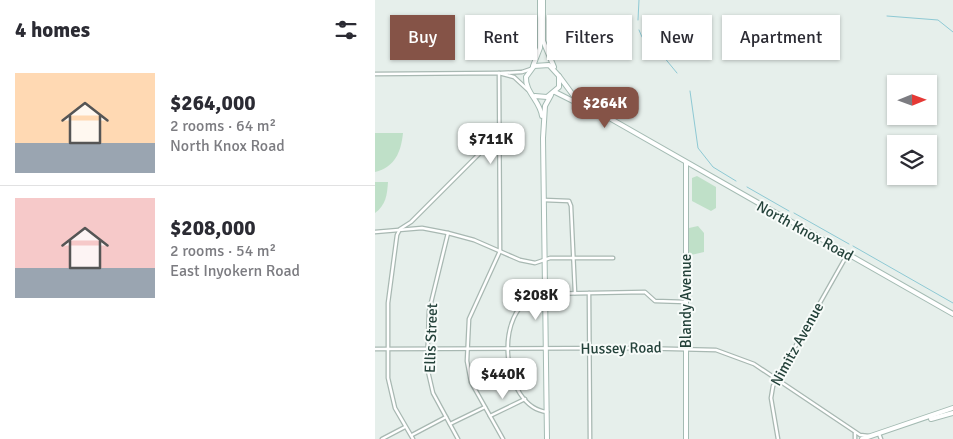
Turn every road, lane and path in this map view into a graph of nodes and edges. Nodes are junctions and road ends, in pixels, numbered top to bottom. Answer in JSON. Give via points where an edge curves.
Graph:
{"nodes":[{"id":1,"x":541,"y":0,"type":"edge"},
{"id":2,"x":553,"y":67,"type":"junction"},
{"id":3,"x":531,"y":69,"type":"junction"},
{"id":4,"x":499,"y":73,"type":"junction"},
{"id":5,"x":375,"y":74,"type":"edge"},
{"id":6,"x":559,"y":76,"type":"junction"},
{"id":7,"x":529,"y":91,"type":"junction"},
{"id":8,"x":553,"y":94,"type":"junction"},
{"id":9,"x":535,"y":96,"type":"junction"},
{"id":10,"x":500,"y":138,"type":"junction"},
{"id":11,"x":543,"y":138,"type":"junction"},
{"id":12,"x":658,"y":147,"type":"junction"},
{"id":13,"x":686,"y":162,"type":"junction"},
{"id":14,"x":544,"y":200,"type":"junction"},
{"id":15,"x":400,"y":229,"type":"junction"},
{"id":16,"x":375,"y":232,"type":"edge"},
{"id":17,"x":448,"y":232,"type":"junction"},
{"id":18,"x":500,"y":251,"type":"junction"},
{"id":19,"x":847,"y":255,"type":"junction"},
{"id":20,"x":575,"y":258,"type":"junction"},
{"id":21,"x":613,"y":258,"type":"dead end"},
{"id":22,"x":545,"y":259,"type":"junction"},
{"id":23,"x":575,"y":293,"type":"junction"},
{"id":24,"x":589,"y":293,"type":"junction"},
{"id":25,"x":545,"y":294,"type":"junction"},
{"id":26,"x":686,"y":302,"type":"junction"},
{"id":27,"x":953,"y":314,"type":"edge"},
{"id":28,"x":686,"y":348,"type":"junction"},
{"id":29,"x":375,"y":349,"type":"edge"},
{"id":30,"x":387,"y":349,"type":"junction"},
{"id":31,"x":428,"y":349,"type":"junction"},
{"id":32,"x":467,"y":349,"type":"junction"},
{"id":33,"x":546,"y":349,"type":"junction"},
{"id":34,"x":589,"y":349,"type":"junction"},
{"id":35,"x":507,"y":350,"type":"junction"},
{"id":36,"x":776,"y":379,"type":"junction"},
{"id":37,"x":773,"y":386,"type":"junction"},
{"id":38,"x":785,"y":386,"type":"junction"},
{"id":39,"x":525,"y":399,"type":"junction"},
{"id":40,"x":485,"y":407,"type":"junction"},
{"id":41,"x":953,"y":408,"type":"edge"},
{"id":42,"x":547,"y":412,"type":"junction"},
{"id":43,"x":953,"y":413,"type":"edge"},
{"id":44,"x":490,"y":416,"type":"junction"},
{"id":45,"x":446,"y":417,"type":"junction"},
{"id":46,"x":917,"y":422,"type":"junction"},
{"id":47,"x":450,"y":424,"type":"junction"},
{"id":48,"x":405,"y":426,"type":"junction"},
{"id":49,"x":854,"y":431,"type":"junction"},
{"id":50,"x":879,"y":434,"type":"junction"},
{"id":51,"x":872,"y":436,"type":"junction"},
{"id":52,"x":412,"y":437,"type":"edge"},
{"id":53,"x":381,"y":439,"type":"edge"},
{"id":54,"x":458,"y":439,"type":"edge"},
{"id":55,"x":503,"y":439,"type":"edge"},
{"id":56,"x":547,"y":439,"type":"edge"},
{"id":57,"x":590,"y":439,"type":"edge"},
{"id":58,"x":687,"y":439,"type":"edge"},
{"id":59,"x":778,"y":439,"type":"edge"},
{"id":60,"x":855,"y":439,"type":"edge"},
{"id":61,"x":862,"y":439,"type":"edge"},
{"id":62,"x":881,"y":439,"type":"edge"}],
"edges":[{"from":1,"to":2,"type":"street","via":[[543,41]]},
{"from":1,"to":3,"type":"street","via":[[540,48]]},
{"from":2,"to":3,"type":"street","via":[[544,63]]},
{"from":2,"to":6,"type":"street"},
{"from":3,"to":4,"type":"street"},
{"from":3,"to":7,"type":"street","via":[[526,77]]},
{"from":4,"to":5,"type":"street"},
{"from":4,"to":7,"type":"street","via":[[514,77]]},
{"from":4,"to":10,"type":"street"},
{"from":6,"to":8,"type":"street","via":[[560,82]]},
{"from":6,"to":12,"type":"street","name":"North Knox Road","via":[[575,99]]},
{"from":7,"to":9,"type":"street"},
{"from":8,"to":9,"type":"street","via":[[543,98]]},
{"from":8,"to":11,"type":"street","via":[[545,106]]},
{"from":8,"to":12,"type":"street","name":"North Knox Road"},
{"from":9,"to":11,"type":"street","via":[[541,110]]},
{"from":10,"to":15,"type":"street","via":[[488,145],[411,222]]},
{"from":10,"to":18,"type":"street"},
{"from":11,"to":14,"type":"street"},
{"from":12,"to":13,"type":"street","name":"North Knox Road"},
{"from":13,"to":19,"type":"street","name":"North Knox Road"},
{"from":13,"to":26,"type":"street","name":"Blandy Avenue"},
{"from":14,"to":20,"type":"street","via":[[569,201]]},
{"from":14,"to":22,"type":"street"},
{"from":15,"to":16,"type":"street"},
{"from":15,"to":17,"type":"street"},
{"from":15,"to":30,"type":"street","via":[[389,289]]},
{"from":17,"to":18,"type":"street"},
{"from":17,"to":31,"type":"street","name":"Ellis Street","via":[[429,311]]},
{"from":18,"to":22,"type":"street","via":[[527,262]]},
{"from":18,"to":32,"type":"street","via":[[469,319]]},
{"from":19,"to":27,"type":"street","name":"North Knox Road"},
{"from":19,"to":36,"type":"street","name":"Nimitz Avenue"},
{"from":20,"to":21,"type":"street"},
{"from":20,"to":22,"type":"street"},
{"from":20,"to":23,"type":"street"},
{"from":22,"to":25,"type":"street"},
{"from":23,"to":24,"type":"street"},
{"from":23,"to":25,"type":"street"},
{"from":24,"to":26,"type":"street","via":[[645,292],[655,302]]},
{"from":24,"to":34,"type":"street"},
{"from":25,"to":33,"type":"street"},
{"from":25,"to":35,"type":"street","via":[[531,297],[518,311],[509,332]]},
{"from":26,"to":28,"type":"street","name":"Blandy Avenue"},
{"from":28,"to":34,"type":"street","name":"Hussey Road"},
{"from":28,"to":36,"type":"street","name":"Hussey Road","via":[[735,355]]},
{"from":28,"to":58,"type":"street","name":"Blandy Avenue"},
{"from":29,"to":30,"type":"street","name":"Hussey Road"},
{"from":30,"to":31,"type":"street","name":"Hussey Road"},
{"from":30,"to":48,"type":"street","via":[[389,388]]},
{"from":31,"to":32,"type":"street","name":"Hussey Road"},
{"from":31,"to":45,"type":"street","name":"Ellis Street","via":[[431,388]]},
{"from":32,"to":35,"type":"street","name":"Hussey Road"},
{"from":32,"to":40,"type":"street","via":[[471,382]]},
{"from":33,"to":34,"type":"street","name":"Hussey Road"},
{"from":33,"to":35,"type":"street","name":"Hussey Road"},
{"from":33,"to":42,"type":"street"},
{"from":34,"to":57,"type":"street"},
{"from":35,"to":39,"type":"street","via":[[512,375]]},
{"from":36,"to":37,"type":"street","name":"Nimitz Avenue"},
{"from":36,"to":38,"type":"street","name":"Hussey Road"},
{"from":37,"to":38,"type":"street","via":[[778,383]]},
{"from":37,"to":59,"type":"street","name":"Nimitz Avenue","via":[[771,398]]},
{"from":38,"to":49,"type":"street","name":"Hussey Road"},
{"from":39,"to":42,"type":"street","via":[[539,411]]},
{"from":39,"to":44,"type":"street"},
{"from":40,"to":44,"type":"street"},
{"from":40,"to":47,"type":"street"},
{"from":41,"to":46,"type":"street"},
{"from":42,"to":56,"type":"street"},
{"from":43,"to":46,"type":"street"},
{"from":44,"to":55,"type":"street"},
{"from":45,"to":47,"type":"street","name":"Ellis Street"},
{"from":45,"to":52,"type":"street"},
{"from":46,"to":50,"type":"street"},
{"from":47,"to":54,"type":"street","name":"Ellis Street"},
{"from":48,"to":52,"type":"street"},
{"from":48,"to":53,"type":"street"},
{"from":49,"to":51,"type":"street","name":"Hussey Road"},
{"from":49,"to":60,"type":"street"},
{"from":50,"to":51,"type":"street"},
{"from":50,"to":62,"type":"street"},
{"from":51,"to":61,"type":"street"}]}
